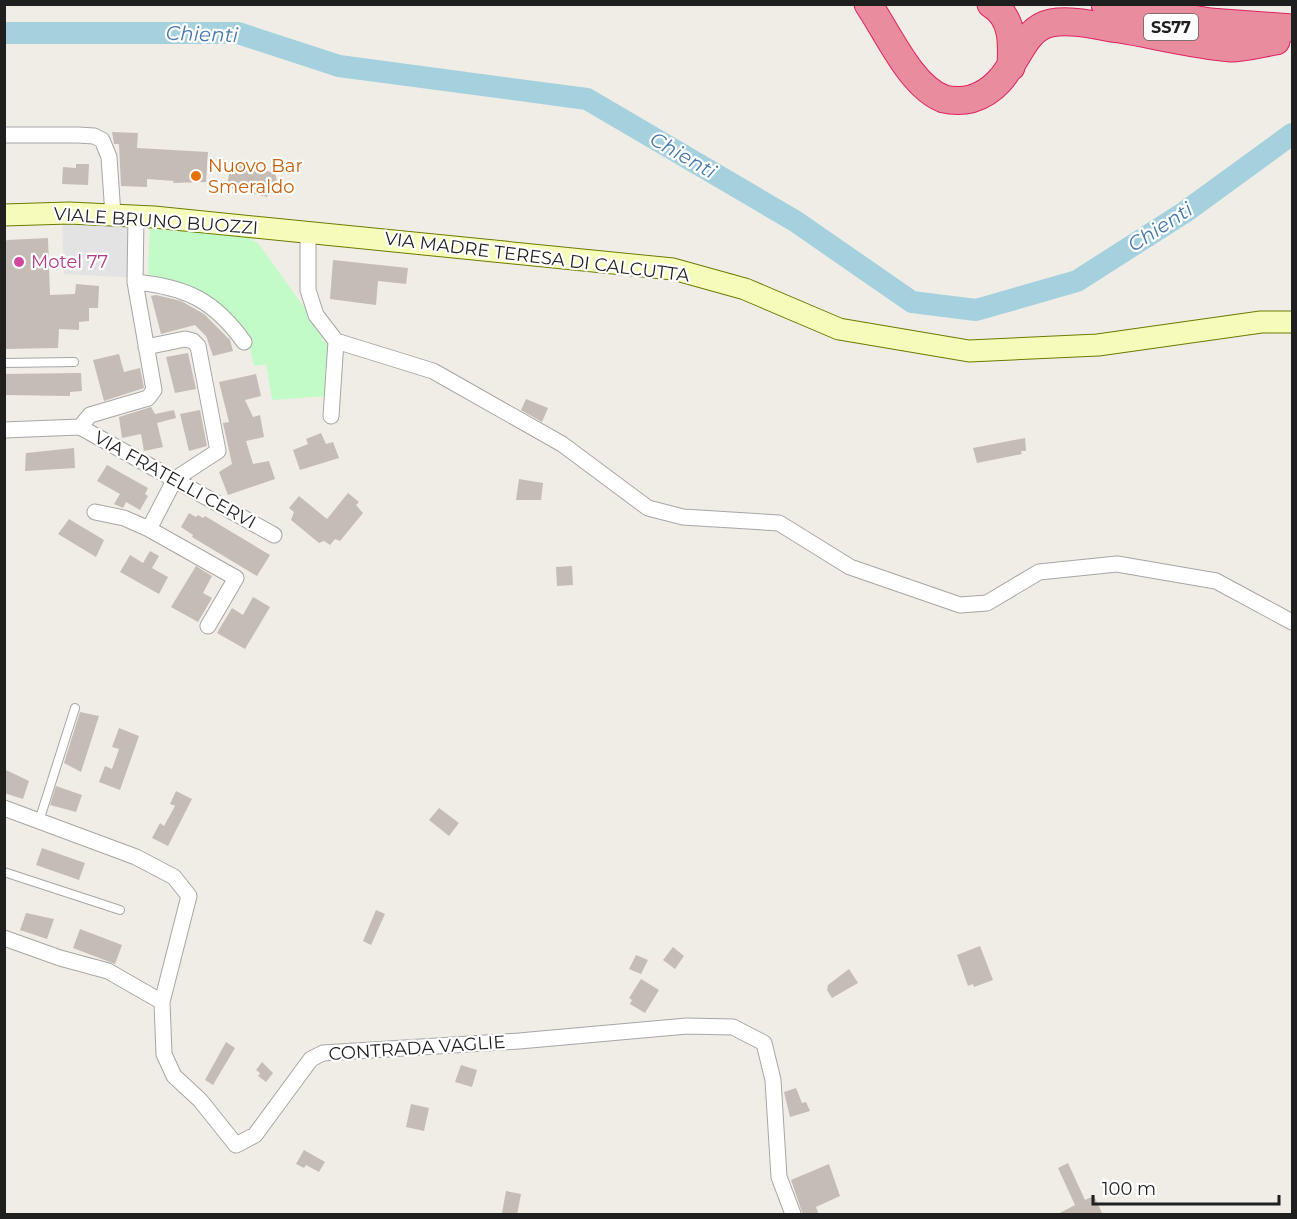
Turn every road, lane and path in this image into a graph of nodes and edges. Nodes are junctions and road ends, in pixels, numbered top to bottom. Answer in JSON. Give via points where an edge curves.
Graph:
{"nodes":[{"id":1,"x":868,"y":4,"type":"edge"},
{"id":2,"x":991,"y":4,"type":"edge"},
{"id":3,"x":1050,"y":4,"type":"edge"},
{"id":4,"x":1105,"y":4,"type":"edge"},
{"id":5,"x":1155,"y":4,"type":"edge"},
{"id":6,"x":1210,"y":22,"type":"junction"},
{"id":7,"x":1287,"y":37,"type":"edge"},
{"id":8,"x":1011,"y":68,"type":"junction"},
{"id":9,"x":4,"y":135,"type":"edge"},
{"id":10,"x":4,"y":215,"type":"edge"},
{"id":11,"x":113,"y":215,"type":"junction"},
{"id":12,"x":136,"y":216,"type":"junction"},
{"id":13,"x":308,"y":231,"type":"junction"},
{"id":14,"x":135,"y":282,"type":"junction"},
{"id":15,"x":1293,"y":322,"type":"edge"},
{"id":16,"x":336,"y":341,"type":"junction"},
{"id":17,"x":244,"y":342,"type":"dead end"},
{"id":18,"x":146,"y":346,"type":"junction"},
{"id":19,"x":74,"y":362,"type":"dead end"},
{"id":20,"x":4,"y":363,"type":"edge"},
{"id":21,"x":332,"y":416,"type":"dead end"},
{"id":22,"x":80,"y":427,"type":"junction"},
{"id":23,"x":4,"y":430,"type":"edge"},
{"id":24,"x":175,"y":479,"type":"junction"},
{"id":25,"x":95,"y":512,"type":"dead end"},
{"id":26,"x":149,"y":529,"type":"junction"},
{"id":27,"x":274,"y":535,"type":"dead end"},
{"id":28,"x":1293,"y":622,"type":"edge"},
{"id":29,"x":208,"y":626,"type":"dead end"},
{"id":30,"x":75,"y":708,"type":"dead end"},
{"id":31,"x":4,"y":808,"type":"edge"},
{"id":32,"x":38,"y":822,"type":"junction"},
{"id":33,"x":4,"y":872,"type":"edge"},
{"id":34,"x":120,"y":910,"type":"dead end"},
{"id":35,"x":4,"y":938,"type":"edge"},
{"id":36,"x":162,"y":1002,"type":"junction"},
{"id":37,"x":793,"y":1215,"type":"edge"}],
"edges":[{"from":1,"to":8,"type":"highway","via":[[911,71],[927,90],[946,99],[966,100],[986,94]]},
{"from":2,"to":8,"type":"highway","via":[[1008,23],[1013,41]]},
{"from":3,"to":7,"type":"highway","number":"SS77","via":[[1224,35]]},
{"from":4,"to":6,"type":"highway","number":"SS77"},
{"from":5,"to":6,"type":"highway"},
{"from":6,"to":7,"type":"highway","number":"SS77"},
{"from":7,"to":8,"type":"highway","via":[[1233,48],[1078,23],[1050,23],[1024,43]]},
{"from":9,"to":11,"type":"street","via":[[78,135],[102,140],[109,157]]},
{"from":10,"to":11,"type":"main road","name":"VIALE BRUNO BUOZZI"},
{"from":11,"to":12,"type":"main road","name":"VIALE BRUNO BUOZZI"},
{"from":12,"to":13,"type":"main road","name":"VIALE BRUNO BUOZZI"},
{"from":12,"to":14,"type":"street"},
{"from":13,"to":15,"type":"main road","name":"VIA MADRE TERESA DI CALCUTTA","via":[[673,269],[745,289],[839,328],[969,351],[1098,345],[1261,322]]},
{"from":13,"to":16,"type":"street","via":[[308,290],[316,315]]},
{"from":14,"to":17,"type":"street","via":[[168,286],[198,297],[229,321]]},
{"from":14,"to":18,"type":"street"},
{"from":16,"to":21,"type":"street"},
{"from":16,"to":28,"type":"street","via":[[444,377],[562,444],[648,508],[683,517],[779,523],[850,567],[960,605],[987,603],[1039,572],[1117,564],[1216,581]]},
{"from":18,"to":22,"type":"street","via":[[154,390],[148,398],[90,415]]},
{"from":18,"to":24,"type":"street","via":[[185,339],[198,346],[219,451]]},
{"from":19,"to":20,"type":"lane"},
{"from":22,"to":23,"type":"street","name":"VIA FRATELLI CERVI"},
{"from":22,"to":24,"type":"street","name":"VIA FRATELLI CERVI"},
{"from":24,"to":26,"type":"street"},
{"from":24,"to":27,"type":"street","name":"VIA FRATELLI CERVI"},
{"from":25,"to":26,"type":"street"},
{"from":26,"to":29,"type":"street","via":[[236,578]]},
{"from":30,"to":32,"type":"lane"},
{"from":31,"to":32,"type":"street"},
{"from":32,"to":36,"type":"street","via":[[136,856],[174,877],[189,896]]},
{"from":33,"to":34,"type":"lane"},
{"from":35,"to":36,"type":"street","via":[[108,971]]},
{"from":36,"to":37,"type":"street","name":"CONTRADA VAGLIE","via":[[164,1054],[174,1076],[236,1145],[255,1136],[311,1059],[323,1053],[687,1026],[733,1027],[764,1043],[773,1080],[779,1177]]}]}
